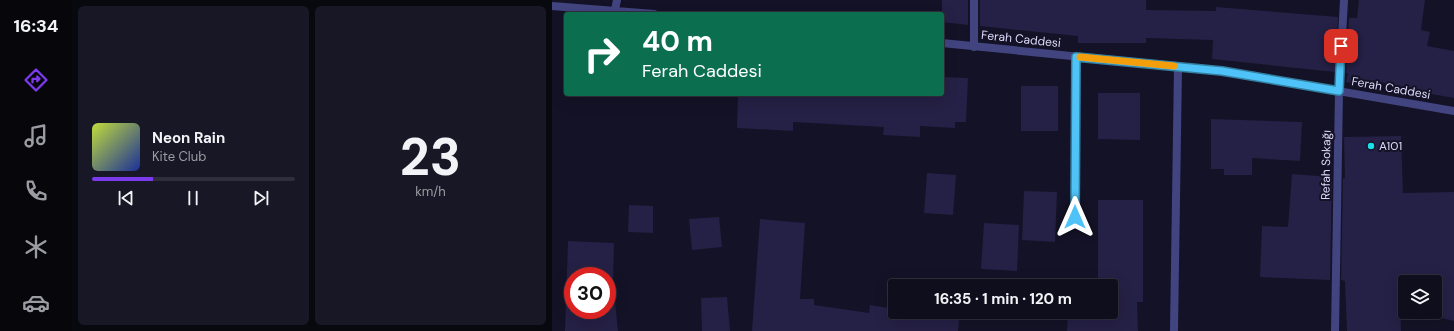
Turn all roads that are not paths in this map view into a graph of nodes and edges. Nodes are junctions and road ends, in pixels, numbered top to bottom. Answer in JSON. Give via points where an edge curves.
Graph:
{"nodes":[{"id":1,"x":617,"y":0,"type":"edge"},
{"id":2,"x":974,"y":0,"type":"edge"},
{"id":3,"x":1344,"y":0,"type":"edge"},
{"id":4,"x":552,"y":6,"type":"edge"},
{"id":5,"x":615,"y":10,"type":"junction"},
{"id":6,"x":634,"y":12,"type":"edge"},
{"id":7,"x":944,"y":43,"type":"edge"},
{"id":8,"x":974,"y":46,"type":"junction"},
{"id":9,"x":1076,"y":57,"type":"junction"},
{"id":10,"x":1178,"y":67,"type":"junction"},
{"id":11,"x":1339,"y":91,"type":"junction"},
{"id":12,"x":1454,"y":111,"type":"edge"},
{"id":13,"x":1075,"y":217,"type":"dead end"},
{"id":14,"x":1174,"y":330,"type":"dead end"},
{"id":15,"x":1336,"y":331,"type":"edge"}],
"edges":[{"from":1,"to":5,"type":"street"},
{"from":2,"to":8,"type":"street"},
{"from":3,"to":11,"type":"street","name":"Refah Sokağı"},
{"from":4,"to":5,"type":"street"},
{"from":5,"to":6,"type":"street"},
{"from":7,"to":8,"type":"street","name":"Ferah Caddesi"},
{"from":8,"to":9,"type":"street","name":"Ferah Caddesi"},
{"from":9,"to":10,"type":"street","name":"Ferah Caddesi"},
{"from":9,"to":13,"type":"street"},
{"from":10,"to":11,"type":"street","name":"Ferah Caddesi","via":[[1222,71]]},
{"from":10,"to":14,"type":"street"},
{"from":11,"to":12,"type":"street","name":"Ferah Caddesi"},
{"from":11,"to":15,"type":"street","name":"Refah Sokağı"}]}
